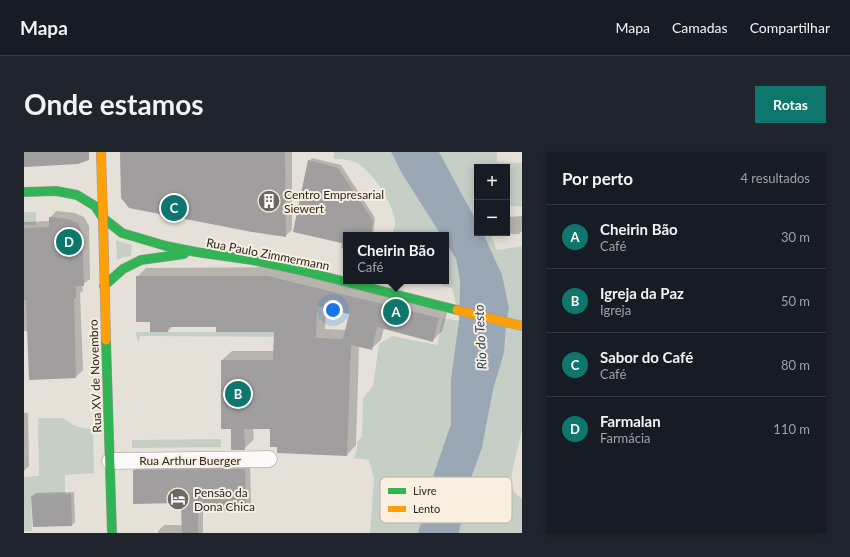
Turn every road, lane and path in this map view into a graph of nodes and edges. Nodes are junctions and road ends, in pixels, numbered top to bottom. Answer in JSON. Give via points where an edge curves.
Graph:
{"nodes":[{"id":1,"x":100,"y":152,"type":"edge"},
{"id":2,"x":24,"y":192,"type":"edge"},
{"id":3,"x":103,"y":218,"type":"junction"},
{"id":4,"x":196,"y":252,"type":"junction"},
{"id":5,"x":343,"y":281,"type":"edge"},
{"id":6,"x":355,"y":284,"type":"edge"},
{"id":7,"x":104,"y":286,"type":"junction"},
{"id":8,"x":522,"y":326,"type":"edge"},
{"id":9,"x":269,"y":460,"type":"dead end"},
{"id":10,"x":110,"y":461,"type":"junction"},
{"id":11,"x":112,"y":533,"type":"edge"}],
"edges":[{"from":1,"to":3,"type":"main road","name":"Rua XV de Novembro"},
{"from":2,"to":3,"type":"main road","name":"Rua Paulo Zimmermann","via":[[56,191],[78,195],[95,206]]},
{"from":3,"to":4,"type":"main road","name":"Rua Paulo Zimmermann","via":[[122,233]]},
{"from":3,"to":7,"type":"main road","name":"Rua XV de Novembro"},
{"from":4,"to":5,"type":"main road","name":"Rua Paulo Zimmermann","via":[[295,269]]},
{"from":4,"to":7,"type":"main road","name":"Rua Paulo Zimmermann","via":[[141,260],[123,269]]},
{"from":6,"to":8,"type":"main road","name":"Rua Paulo Zimmermann"},
{"from":7,"to":10,"type":"main road","name":"Rua XV de Novembro"},
{"from":9,"to":10,"type":"street","name":"Rua Arthur Buerger"},
{"from":10,"to":11,"type":"main road","name":"Rua XV de Novembro"}]}
